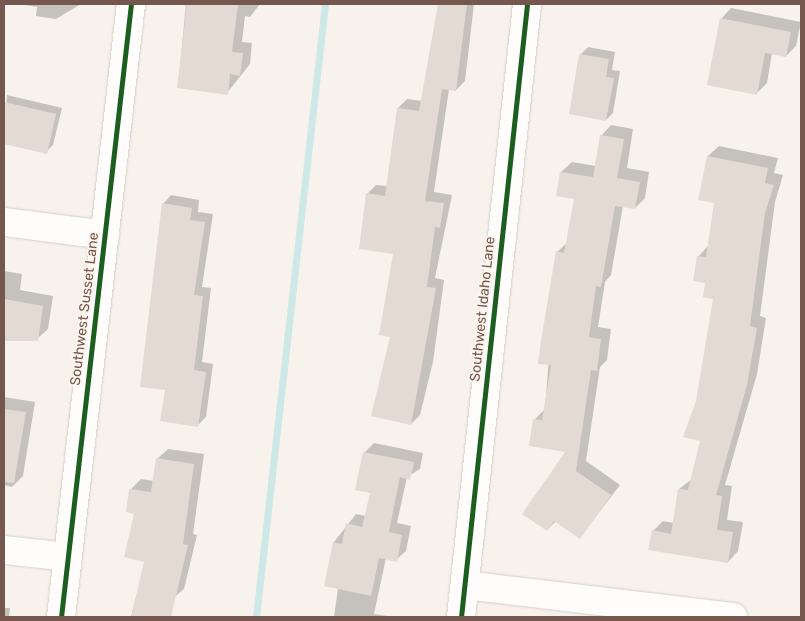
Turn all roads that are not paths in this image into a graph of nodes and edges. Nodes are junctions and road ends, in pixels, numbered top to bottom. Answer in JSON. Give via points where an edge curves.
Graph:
{"nodes":[{"id":1,"x":131,"y":4,"type":"edge"},
{"id":2,"x":528,"y":4,"type":"edge"},
{"id":3,"x":4,"y":222,"type":"edge"},
{"id":4,"x":105,"y":235,"type":"junction"},
{"id":5,"x":4,"y":550,"type":"edge"},
{"id":6,"x":68,"y":557,"type":"junction"},
{"id":7,"x":465,"y":585,"type":"junction"},
{"id":8,"x":61,"y":617,"type":"edge"},
{"id":9,"x":461,"y":617,"type":"edge"},
{"id":10,"x":733,"y":617,"type":"edge"}],
"edges":[{"from":1,"to":4,"type":"street","name":"Southwest Susset Lane"},
{"from":2,"to":7,"type":"street","name":"Southwest Idaho Lane"},
{"from":3,"to":4,"type":"street"},
{"from":4,"to":6,"type":"street","name":"Southwest Susset Lane"},
{"from":5,"to":6,"type":"street"},
{"from":6,"to":8,"type":"street","name":"Southwest Susset Lane"},
{"from":7,"to":9,"type":"street","name":"Southwest Idaho Lane"},
{"from":7,"to":10,"type":"street"}]}
